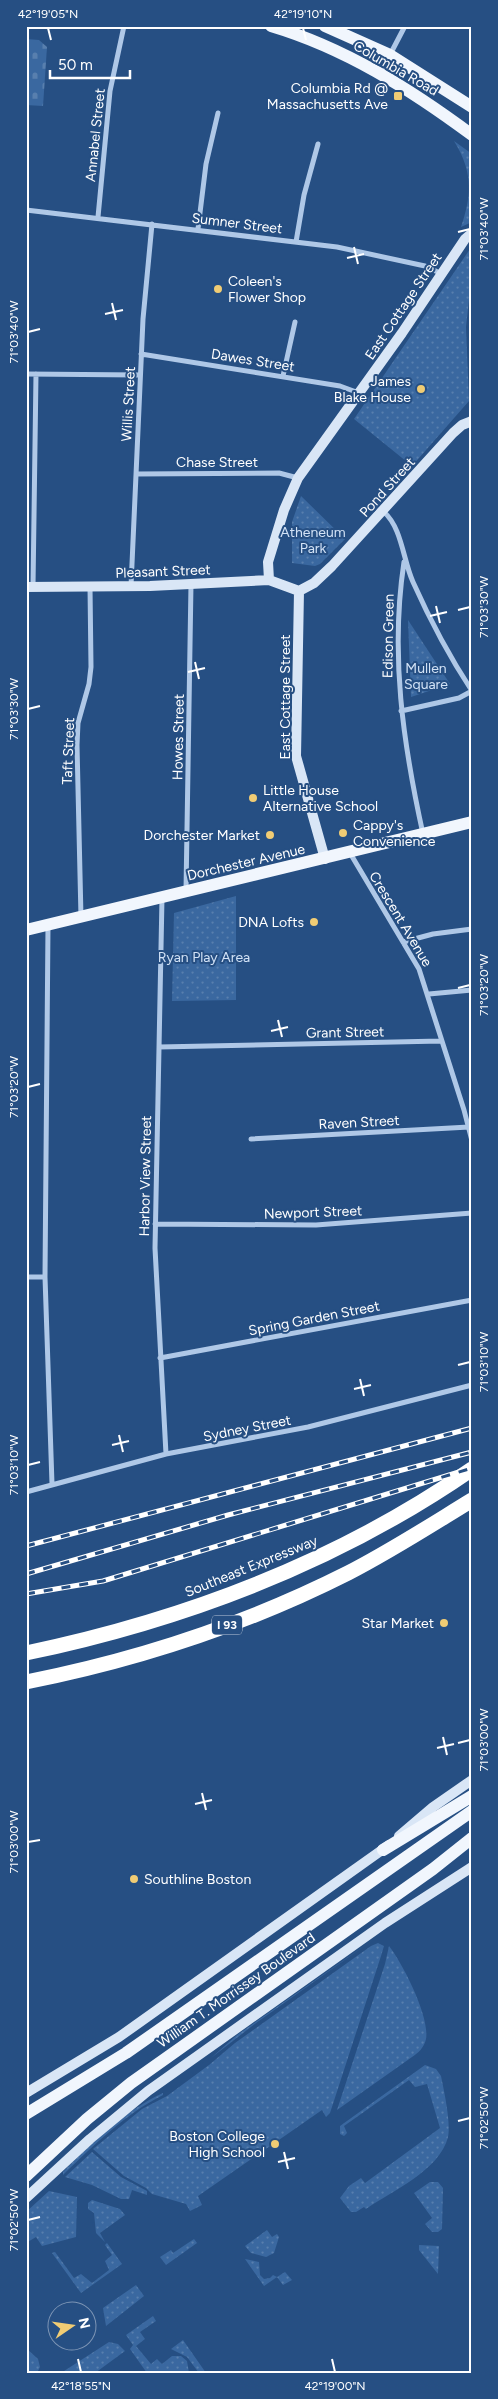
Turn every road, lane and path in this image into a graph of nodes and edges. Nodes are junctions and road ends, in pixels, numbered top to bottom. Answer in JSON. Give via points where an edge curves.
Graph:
{"nodes":[{"id":1,"x":124,"y":26,"type":"edge"},
{"id":2,"x":271,"y":26,"type":"edge"},
{"id":3,"x":325,"y":26,"type":"edge"},
{"id":4,"x":405,"y":26,"type":"edge"},
{"id":5,"x":390,"y":55,"type":"junction"},
{"id":6,"x":381,"y":73,"type":"junction"},
{"id":7,"x":472,"y":107,"type":"edge"},
{"id":8,"x":218,"y":113,"type":"dead end"},
{"id":9,"x":472,"y":135,"type":"edge"},
{"id":10,"x":318,"y":144,"type":"dead end"},
{"id":11,"x":26,"y":210,"type":"edge"},
{"id":12,"x":98,"y":217,"type":"junction"},
{"id":13,"x":152,"y":224,"type":"junction"},
{"id":14,"x":198,"y":229,"type":"junction"},
{"id":15,"x":472,"y":233,"type":"edge"},
{"id":16,"x":296,"y":242,"type":"junction"},
{"id":17,"x":442,"y":274,"type":"junction"},
{"id":18,"x":295,"y":322,"type":"dead end"},
{"id":19,"x":141,"y":354,"type":"junction"},
{"id":20,"x":26,"y":374,"type":"edge"},
{"id":21,"x":36,"y":374,"type":"junction"},
{"id":22,"x":140,"y":375,"type":"junction"},
{"id":23,"x":283,"y":376,"type":"junction"},
{"id":24,"x":359,"y":393,"type":"junction"},
{"id":25,"x":472,"y":421,"type":"edge"},
{"id":26,"x":136,"y":474,"type":"junction"},
{"id":27,"x":298,"y":478,"type":"junction"},
{"id":28,"x":384,"y":512,"type":"junction"},
{"id":29,"x":404,"y":562,"type":"junction"},
{"id":30,"x":269,"y":580,"type":"junction"},
{"id":31,"x":191,"y":584,"type":"junction"},
{"id":32,"x":131,"y":586,"type":"junction"},
{"id":33,"x":30,"y":587,"type":"edge"},
{"id":34,"x":90,"y":587,"type":"junction"},
{"id":35,"x":299,"y":591,"type":"junction"},
{"id":36,"x":472,"y":691,"type":"edge"},
{"id":37,"x":401,"y":711,"type":"junction"},
{"id":38,"x":472,"y":822,"type":"edge"},
{"id":39,"x":423,"y":834,"type":"junction"},
{"id":40,"x":350,"y":853,"type":"junction"},
{"id":41,"x":325,"y":858,"type":"junction"},
{"id":42,"x":186,"y":891,"type":"junction"},
{"id":43,"x":162,"y":897,"type":"junction"},
{"id":44,"x":81,"y":917,"type":"junction"},
{"id":45,"x":48,"y":925,"type":"junction"},
{"id":46,"x":472,"y":929,"type":"edge"},
{"id":47,"x":26,"y":930,"type":"edge"},
{"id":48,"x":403,"y":942,"type":"junction"},
{"id":49,"x":472,"y":990,"type":"edge"},
{"id":50,"x":429,"y":994,"type":"junction"},
{"id":51,"x":441,"y":1041,"type":"junction"},
{"id":52,"x":159,"y":1047,"type":"junction"},
{"id":53,"x":469,"y":1127,"type":"junction"},
{"id":54,"x":251,"y":1139,"type":"dead end"},
{"id":55,"x":472,"y":1139,"type":"edge"},
{"id":56,"x":472,"y":1213,"type":"edge"},
{"id":57,"x":155,"y":1224,"type":"junction"},
{"id":58,"x":45,"y":1277,"type":"junction"},
{"id":59,"x":26,"y":1278,"type":"edge"},
{"id":60,"x":472,"y":1300,"type":"edge"},
{"id":61,"x":160,"y":1358,"type":"junction"},
{"id":62,"x":472,"y":1385,"type":"edge"},
{"id":63,"x":166,"y":1454,"type":"junction"},
{"id":64,"x":472,"y":1469,"type":"edge"},
{"id":65,"x":52,"y":1484,"type":"junction"},
{"id":66,"x":26,"y":1492,"type":"edge"},
{"id":67,"x":472,"y":1500,"type":"edge"},
{"id":68,"x":26,"y":1653,"type":"edge"},
{"id":69,"x":26,"y":1682,"type":"edge"},
{"id":70,"x":472,"y":1780,"type":"edge"},
{"id":71,"x":472,"y":1796,"type":"edge"},
{"id":72,"x":472,"y":1811,"type":"edge"},
{"id":73,"x":472,"y":1838,"type":"edge"},
{"id":74,"x":472,"y":1847,"type":"edge"},
{"id":75,"x":382,"y":1850,"type":"junction"},
{"id":76,"x":472,"y":1867,"type":"edge"},
{"id":77,"x":433,"y":1869,"type":"junction"},
{"id":78,"x":26,"y":2093,"type":"edge"},
{"id":79,"x":26,"y":2114,"type":"edge"},
{"id":80,"x":26,"y":2176,"type":"edge"},
{"id":81,"x":26,"y":2198,"type":"edge"}],
"edges":[{"from":1,"to":12,"type":"street","name":"Annabel Street","via":[[111,84]]},
{"from":2,"to":6,"type":"main road","name":"Columbia Road","via":[[323,44]]},
{"from":3,"to":5,"type":"main road","name":"Columbia Road"},
{"from":4,"to":5,"type":"street"},
{"from":5,"to":6,"type":"street"},
{"from":5,"to":7,"type":"main road","name":"Columbia Road"},
{"from":6,"to":9,"type":"main road","name":"Columbia Road"},
{"from":8,"to":14,"type":"street","via":[[206,164]]},
{"from":10,"to":16,"type":"street"},
{"from":11,"to":12,"type":"street","name":"Sumner Street"},
{"from":12,"to":13,"type":"street","name":"Sumner Street"},
{"from":13,"to":14,"type":"street","name":"Sumner Street"},
{"from":13,"to":19,"type":"street","name":"Willis Street"},
{"from":14,"to":16,"type":"street","name":"Sumner Street"},
{"from":15,"to":17,"type":"street","name":"East Cottage Street"},
{"from":16,"to":17,"type":"street","name":"Sumner Street","via":[[349,249],[425,266]]},
{"from":17,"to":24,"type":"street","name":"East Cottage Street"},
{"from":18,"to":23,"type":"street"},
{"from":19,"to":22,"type":"street","name":"Willis Street"},
{"from":19,"to":23,"type":"street","name":"Dawes Street"},
{"from":20,"to":21,"type":"street"},
{"from":21,"to":22,"type":"street"},
{"from":21,"to":33,"type":"street"},
{"from":22,"to":26,"type":"street","name":"Willis Street"},
{"from":23,"to":24,"type":"street","name":"Dawes Street","via":[[345,387]]},
{"from":24,"to":27,"type":"street","name":"East Cottage Street"},
{"from":25,"to":28,"type":"street","name":"Pond Street","via":[[453,433]]},
{"from":26,"to":27,"type":"street","name":"Chase Street","via":[[279,473]]},
{"from":26,"to":32,"type":"street","name":"Willis Street"},
{"from":27,"to":30,"type":"street","name":"East Cottage Street","via":[[286,504],[268,562]]},
{"from":28,"to":29,"type":"street","name":"Edison Green","via":[[394,525]]},
{"from":28,"to":35,"type":"street","name":"Pond Street","via":[[314,583]]},
{"from":29,"to":36,"type":"street","name":"Edison Green","via":[[430,618]]},
{"from":29,"to":37,"type":"street","name":"Edison Green","via":[[398,630]]},
{"from":30,"to":31,"type":"street","name":"Pleasant Street"},
{"from":30,"to":35,"type":"street","name":"Pleasant Street"},
{"from":31,"to":32,"type":"street","name":"Pleasant Street"},
{"from":31,"to":42,"type":"street","name":"Howes Street"},
{"from":32,"to":34,"type":"street","name":"Pleasant Street"},
{"from":33,"to":34,"type":"street","name":"Pleasant Street"},
{"from":34,"to":44,"type":"street","name":"Taft Street","via":[[91,667],[78,723],[77,745]]},
{"from":35,"to":41,"type":"street","name":"East Cottage Street","via":[[296,756]]},
{"from":36,"to":37,"type":"street","name":"Edison Green","via":[[459,698]]},
{"from":37,"to":39,"type":"street","name":"Edison Green","via":[[405,748]]},
{"from":38,"to":39,"type":"main road","name":"Dorchester Avenue"},
{"from":39,"to":40,"type":"main road","name":"Dorchester Avenue"},
{"from":40,"to":41,"type":"main road","name":"Dorchester Avenue"},
{"from":40,"to":48,"type":"street","name":"Crescent Avenue"},
{"from":41,"to":42,"type":"main road","name":"Dorchester Avenue"},
{"from":42,"to":43,"type":"main road","name":"Dorchester Avenue"},
{"from":43,"to":44,"type":"main road","name":"Dorchester Avenue"},
{"from":43,"to":52,"type":"street","name":"Harbor View Street"},
{"from":44,"to":45,"type":"main road","name":"Dorchester Avenue"},
{"from":45,"to":47,"type":"main road","name":"Dorchester Avenue"},
{"from":45,"to":58,"type":"street"},
{"from":46,"to":48,"type":"street"},
{"from":48,"to":50,"type":"street","name":"Crescent Avenue"},
{"from":49,"to":50,"type":"street"},
{"from":50,"to":51,"type":"street","name":"Crescent Avenue"},
{"from":51,"to":52,"type":"street","name":"Grant Street"},
{"from":51,"to":53,"type":"street","name":"Crescent Avenue"},
{"from":52,"to":57,"type":"street","name":"Harbor View Street"},
{"from":53,"to":54,"type":"street","name":"Raven Street"},
{"from":53,"to":55,"type":"street","name":"Crescent Avenue"},
{"from":56,"to":57,"type":"street","name":"Newport Street","via":[[316,1225]]},
{"from":57,"to":61,"type":"street","name":"Harbor View Street"},
{"from":58,"to":59,"type":"street"},
{"from":58,"to":65,"type":"street"},
{"from":60,"to":61,"type":"street","name":"Spring Garden Street"},
{"from":61,"to":63,"type":"street","name":"Harbor View Street"},
{"from":62,"to":63,"type":"street","name":"Sydney Street","via":[[317,1425]]},
{"from":63,"to":65,"type":"street","name":"Sydney Street"},
{"from":64,"to":68,"type":"highway","name":"Southeast Expressway","number":"I 93","via":[[407,1510],[318,1557],[227,1595],[111,1633]]},
{"from":65,"to":66,"type":"street","name":"Sydney Street"},
{"from":67,"to":69,"type":"highway","number":"I 93","via":[[330,1582],[242,1620],[141,1654]]},
{"from":70,"to":75,"type":"street","name":"William T. Morrissey Boulevard","via":[[424,1814]]},
{"from":71,"to":75,"type":"main road"},
{"from":72,"to":79,"type":"main road","name":"William T. Morrissey Boulevard","via":[[126,2053]]},
{"from":73,"to":77,"type":"main road","name":"William T. Morrissey Boulevard"},
{"from":74,"to":77,"type":"main road"},
{"from":75,"to":78,"type":"street","name":"William T. Morrissey Boulevard","via":[[111,2042]]},
{"from":76,"to":81,"type":"street","via":[[386,1923],[148,2091]]},
{"from":77,"to":80,"type":"main road","name":"William T. Morrissey Boulevard","via":[[131,2083],[73,2131]]}]}
